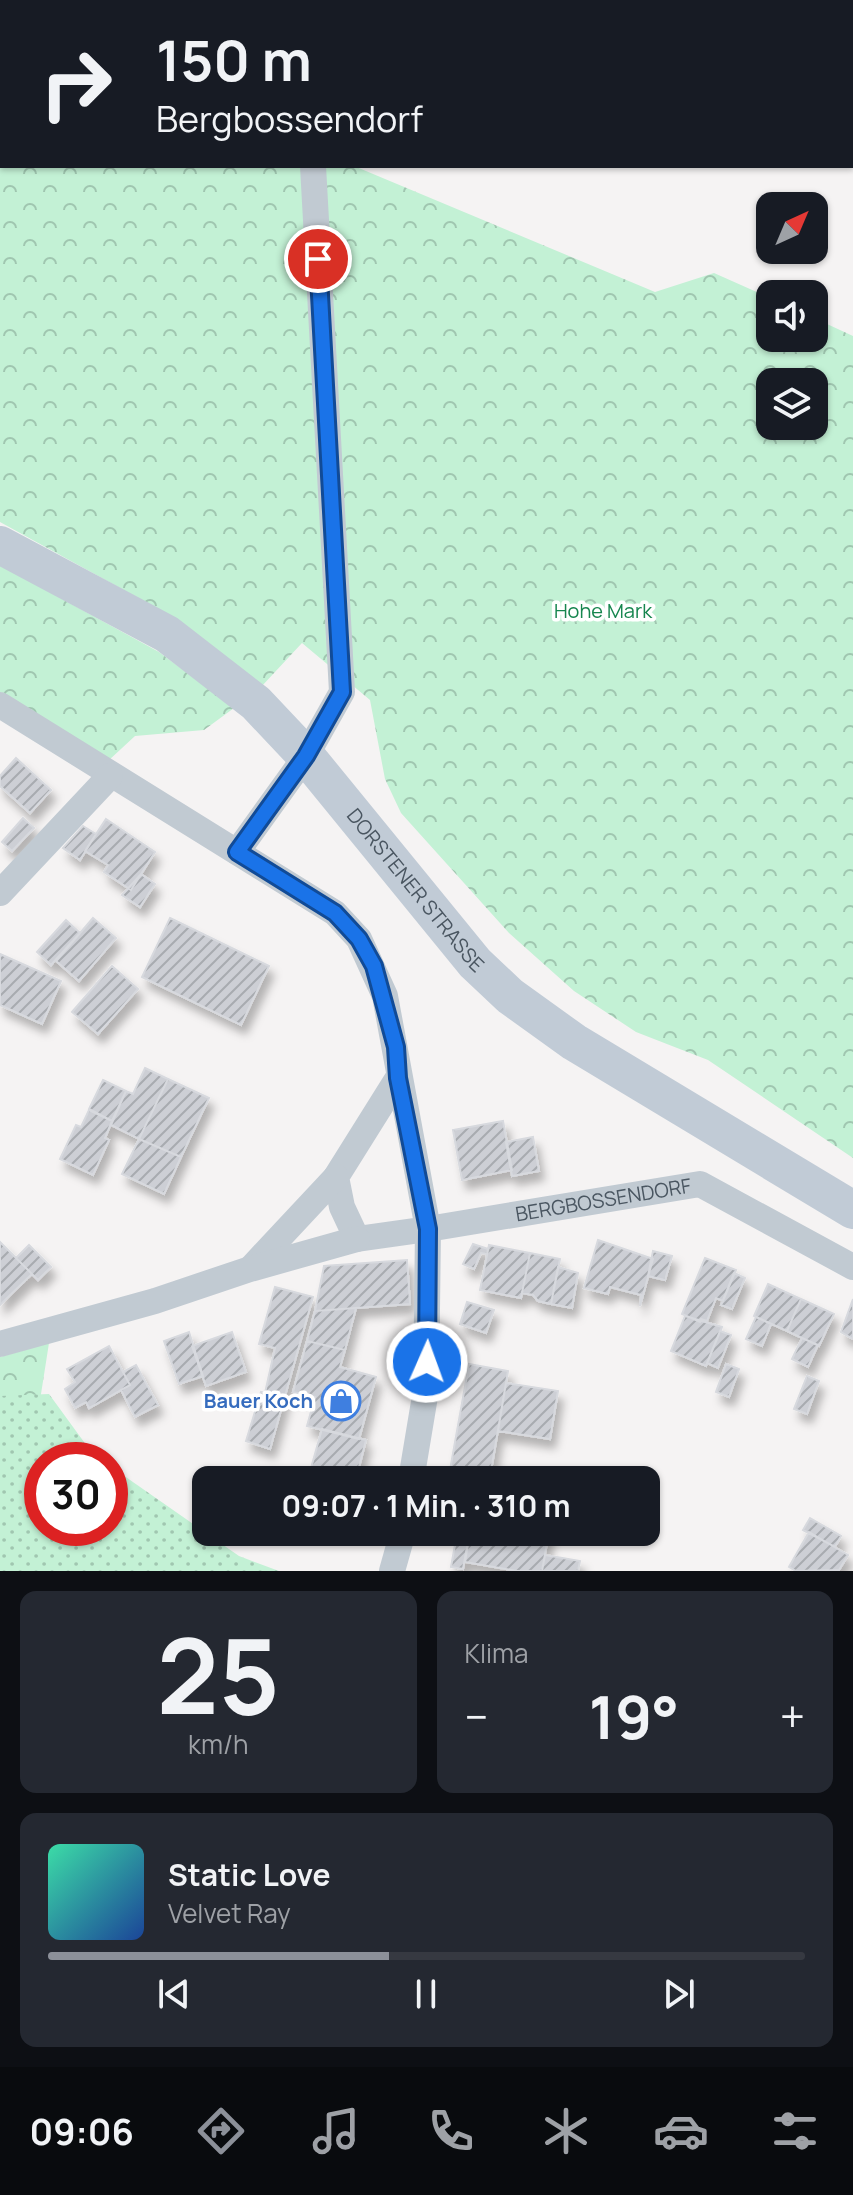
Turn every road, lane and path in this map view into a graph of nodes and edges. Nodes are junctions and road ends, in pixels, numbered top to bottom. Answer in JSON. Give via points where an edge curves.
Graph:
{"nodes":[{"id":1,"x":313,"y":168,"type":"edge"},
{"id":2,"x":0,"y":545,"type":"edge"},
{"id":3,"x":0,"y":705,"type":"edge"},
{"id":4,"x":306,"y":756,"type":"junction"},
{"id":5,"x":110,"y":776,"type":"junction"},
{"id":6,"x":237,"y":852,"type":"junction"},
{"id":7,"x":0,"y":893,"type":"edge"},
{"id":8,"x":398,"y":1078,"type":"junction"},
{"id":9,"x":336,"y":1177,"type":"junction"},
{"id":10,"x":853,"y":1210,"type":"edge"},
{"id":11,"x":428,"y":1229,"type":"junction"},
{"id":12,"x":357,"y":1239,"type":"junction"},
{"id":13,"x":853,"y":1267,"type":"edge"},
{"id":14,"x":250,"y":1269,"type":"junction"},
{"id":15,"x":0,"y":1344,"type":"edge"},
{"id":16,"x":413,"y":1466,"type":"edge"},
{"id":17,"x":399,"y":1546,"type":"edge"},
{"id":18,"x":392,"y":1571,"type":"edge"}],
"edges":[{"from":1,"to":4,"type":"street","via":[[342,692]]},
{"from":2,"to":4,"type":"main road","name":"DORSTENER STRASSE","via":[[167,634],[256,703]]},
{"from":3,"to":5,"type":"street"},
{"from":4,"to":6,"type":"street"},
{"from":4,"to":10,"type":"main road","name":"DORSTENER STRASSE","via":[[475,963],[510,996],[574,1042]]},
{"from":5,"to":6,"type":"street"},
{"from":5,"to":7,"type":"street"},
{"from":6,"to":8,"type":"street","via":[[335,913],[359,939],[385,996]]},
{"from":8,"to":9,"type":"street","name":"BERGBOSSENDORF"},
{"from":8,"to":11,"type":"street"},
{"from":9,"to":12,"type":"street"},
{"from":9,"to":14,"type":"street","name":"BERGBOSSENDORF"},
{"from":11,"to":12,"type":"street","name":"BERGBOSSENDORF"},
{"from":11,"to":13,"type":"street","name":"BERGBOSSENDORF","via":[[700,1184]]},
{"from":11,"to":16,"type":"street","via":[[426,1390]]},
{"from":12,"to":14,"type":"street","name":"BERGBOSSENDORF"},
{"from":14,"to":15,"type":"street","name":"BERGBOSSENDORF"},
{"from":17,"to":18,"type":"street"}]}
